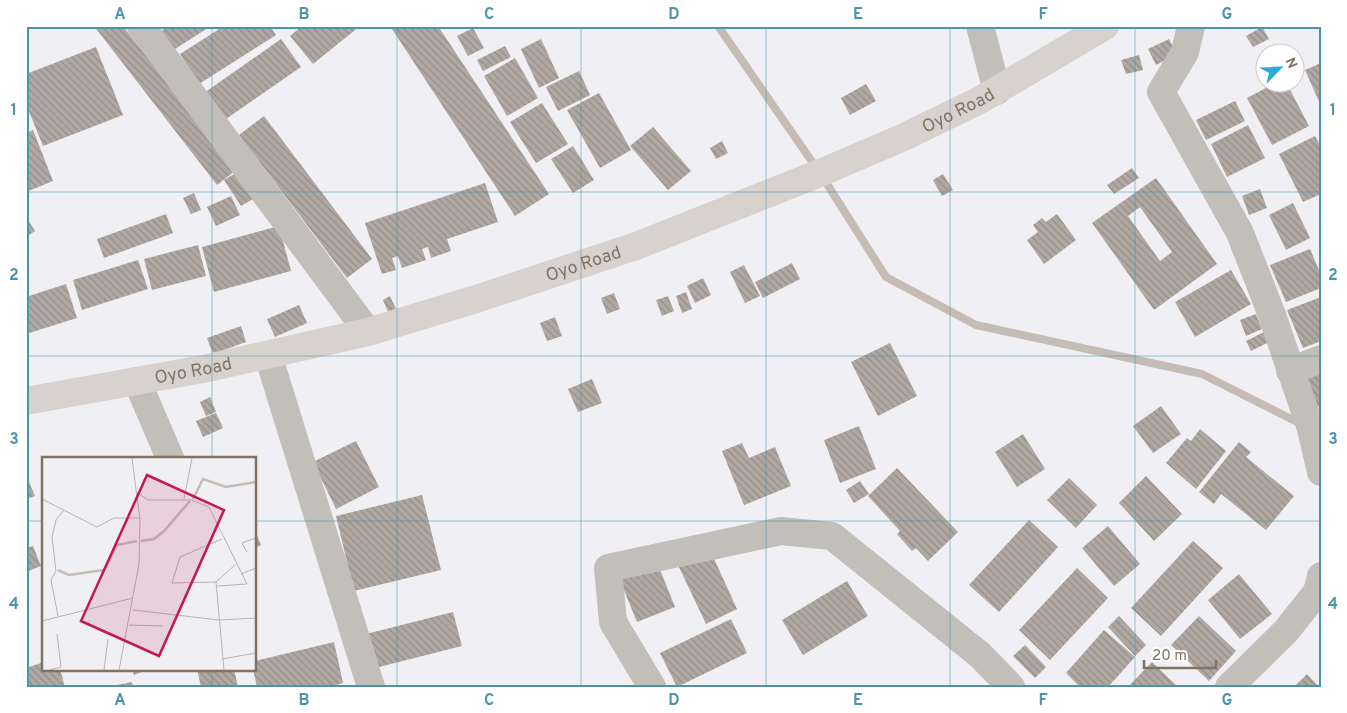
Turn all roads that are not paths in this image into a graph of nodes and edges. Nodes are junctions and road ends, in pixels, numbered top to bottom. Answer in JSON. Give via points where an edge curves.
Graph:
{"nodes":[{"id":1,"x":141,"y":26,"type":"edge"},
{"id":2,"x":980,"y":26,"type":"edge"},
{"id":3,"x":1104,"y":26,"type":"edge"},
{"id":4,"x":1190,"y":26,"type":"edge"},
{"id":5,"x":997,"y":91,"type":"junction"},
{"id":6,"x":368,"y":332,"type":"junction"},
{"id":7,"x":268,"y":355,"type":"junction"},
{"id":8,"x":1321,"y":359,"type":"edge"},
{"id":9,"x":1290,"y":371,"type":"junction"},
{"id":10,"x":137,"y":381,"type":"junction"},
{"id":11,"x":26,"y":401,"type":"edge"},
{"id":12,"x":170,"y":457,"type":"edge"},
{"id":13,"x":1321,"y":472,"type":"edge"},
{"id":14,"x":1321,"y":576,"type":"edge"},
{"id":15,"x":371,"y":687,"type":"edge"},
{"id":16,"x":652,"y":687,"type":"edge"},
{"id":17,"x":1011,"y":687,"type":"edge"},
{"id":18,"x":1229,"y":687,"type":"edge"}],
"edges":[{"from":1,"to":6,"type":"street"},
{"from":2,"to":5,"type":"street"},
{"from":3,"to":5,"type":"highway","name":"Oyo Road"},
{"from":4,"to":9,"type":"street","via":[[1185,52],[1161,92],[1240,233]]},
{"from":5,"to":6,"type":"highway","name":"Oyo Road","via":[[896,141],[636,246]]},
{"from":6,"to":7,"type":"highway","name":"Oyo Road"},
{"from":7,"to":10,"type":"highway","name":"Oyo Road"},
{"from":7,"to":15,"type":"street"},
{"from":8,"to":9,"type":"street"},
{"from":9,"to":13,"type":"street","via":[[1311,429]]},
{"from":10,"to":11,"type":"highway","name":"Oyo Road"},
{"from":10,"to":12,"type":"street"},
{"from":14,"to":18,"type":"street","via":[[1316,592],[1286,632]]},
{"from":16,"to":17,"type":"street","via":[[613,622],[608,568],[781,531],[832,536],[980,655]]}]}
